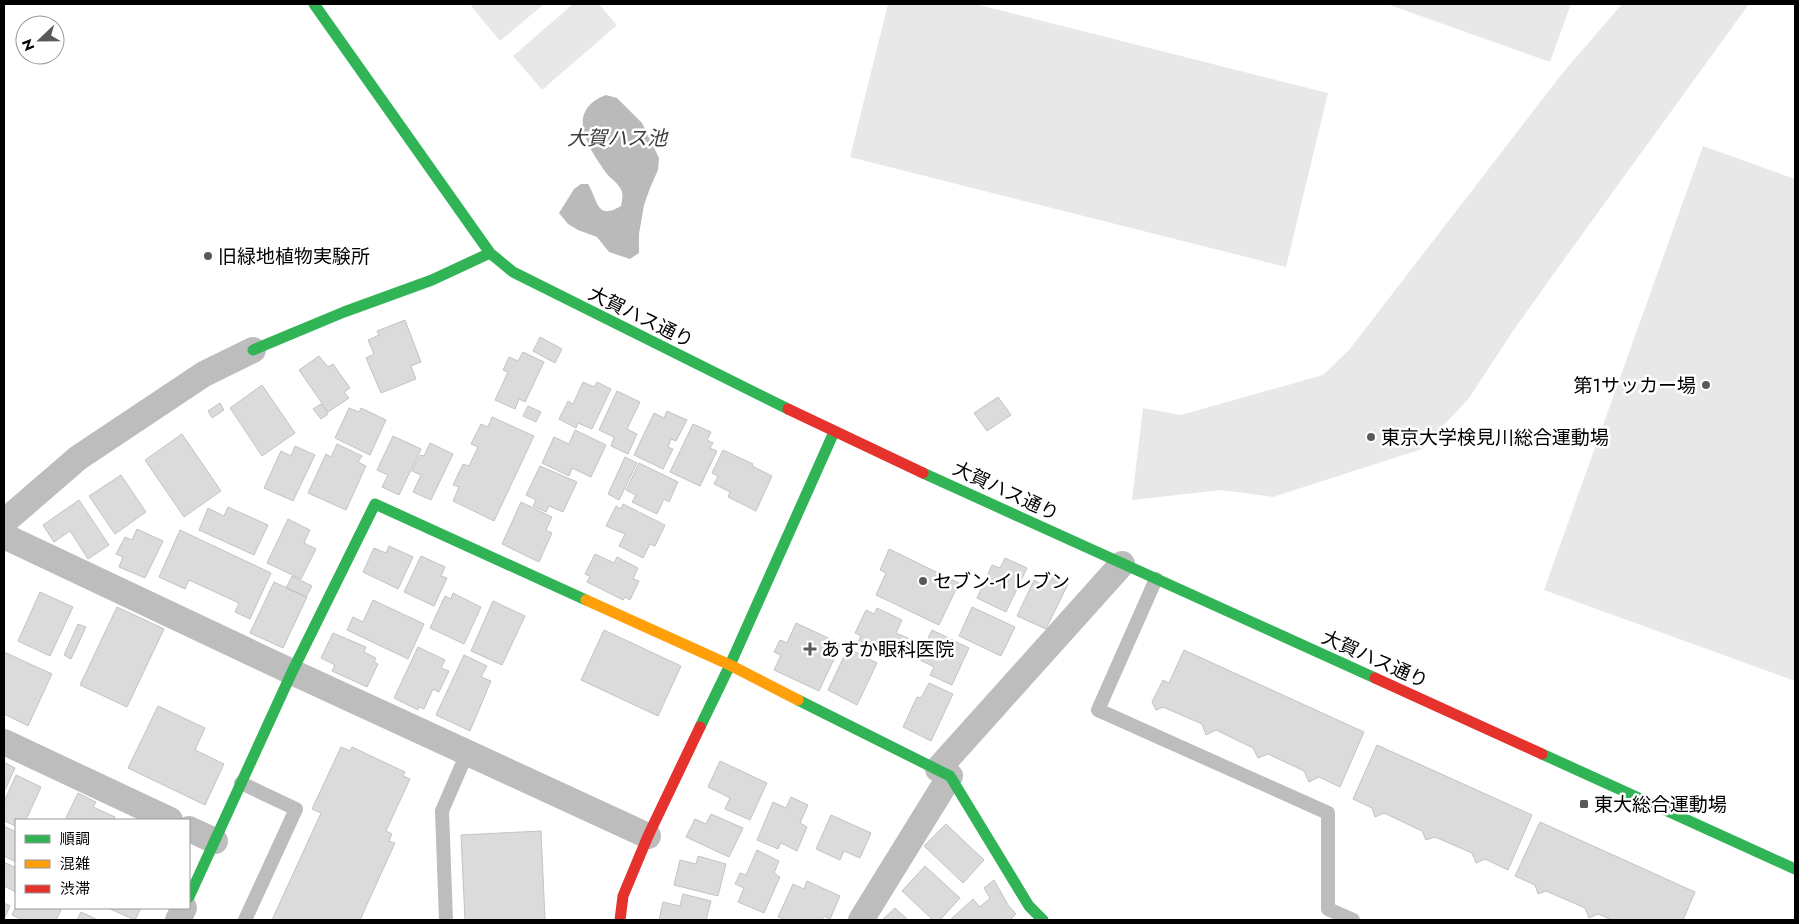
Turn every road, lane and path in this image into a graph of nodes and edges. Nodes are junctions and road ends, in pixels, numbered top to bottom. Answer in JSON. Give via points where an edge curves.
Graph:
{"nodes":[{"id":1,"x":314,"y":4,"type":"edge"},
{"id":2,"x":490,"y":253,"type":"junction"},
{"id":3,"x":253,"y":350,"type":"joint"},
{"id":4,"x":834,"y":432,"type":"junction"},
{"id":5,"x":4,"y":522,"type":"edge"},
{"id":6,"x":4,"y":536,"type":"edge"},
{"id":7,"x":1122,"y":564,"type":"junction"},
{"id":8,"x":1156,"y":579,"type":"junction"},
{"id":9,"x":730,"y":664,"type":"junction"},
{"id":10,"x":292,"y":672,"type":"junction"},
{"id":11,"x":4,"y":742,"type":"edge"},
{"id":12,"x":467,"y":753,"type":"junction"},
{"id":13,"x":944,"y":772,"type":"junction"},
{"id":14,"x":241,"y":783,"type":"junction"},
{"id":15,"x":168,"y":819,"type":"edge"},
{"id":16,"x":190,"y":829,"type":"edge"},
{"id":17,"x":648,"y":836,"type":"junction"},
{"id":18,"x":215,"y":841,"type":"junction"},
{"id":19,"x":1795,"y":869,"type":"edge"},
{"id":20,"x":190,"y":895,"type":"edge"},
{"id":21,"x":244,"y":920,"type":"edge"},
{"id":22,"x":446,"y":920,"type":"edge"},
{"id":23,"x":620,"y":920,"type":"edge"},
{"id":24,"x":861,"y":920,"type":"edge"},
{"id":25,"x":1043,"y":920,"type":"edge"},
{"id":26,"x":1354,"y":920,"type":"edge"}],
"edges":[{"from":1,"to":2,"type":"street","name":"大賀ハス通り"},
{"from":2,"to":3,"type":"street","via":[[432,280]]},
{"from":2,"to":4,"type":"street","name":"大賀ハス通り","via":[[513,272]]},
{"from":3,"to":5,"type":"street","via":[[204,374],[78,458]]},
{"from":4,"to":7,"type":"street","name":"大賀ハス通り"},
{"from":4,"to":9,"type":"street"},
{"from":6,"to":10,"type":"street"},
{"from":7,"to":8,"type":"street","name":"大賀ハス通り"},
{"from":7,"to":13,"type":"street"},
{"from":8,"to":19,"type":"street","name":"大賀ハス通り"},
{"from":8,"to":26,"type":"lane","via":[[1098,710],[1328,813],[1328,908]]},
{"from":9,"to":10,"type":"street","via":[[375,504]]},
{"from":9,"to":13,"type":"street"},
{"from":9,"to":17,"type":"street"},
{"from":10,"to":12,"type":"street"},
{"from":10,"to":14,"type":"street"},
{"from":11,"to":15,"type":"street"},
{"from":12,"to":17,"type":"street"},
{"from":12,"to":22,"type":"lane","via":[[442,811]]},
{"from":13,"to":24,"type":"street"},
{"from":13,"to":25,"type":"street","via":[[1029,906]]},
{"from":14,"to":18,"type":"street"},
{"from":14,"to":21,"type":"lane","via":[[296,809]]},
{"from":16,"to":18,"type":"street"},
{"from":17,"to":23,"type":"street","via":[[623,896]]},
{"from":18,"to":20,"type":"street"}]}
